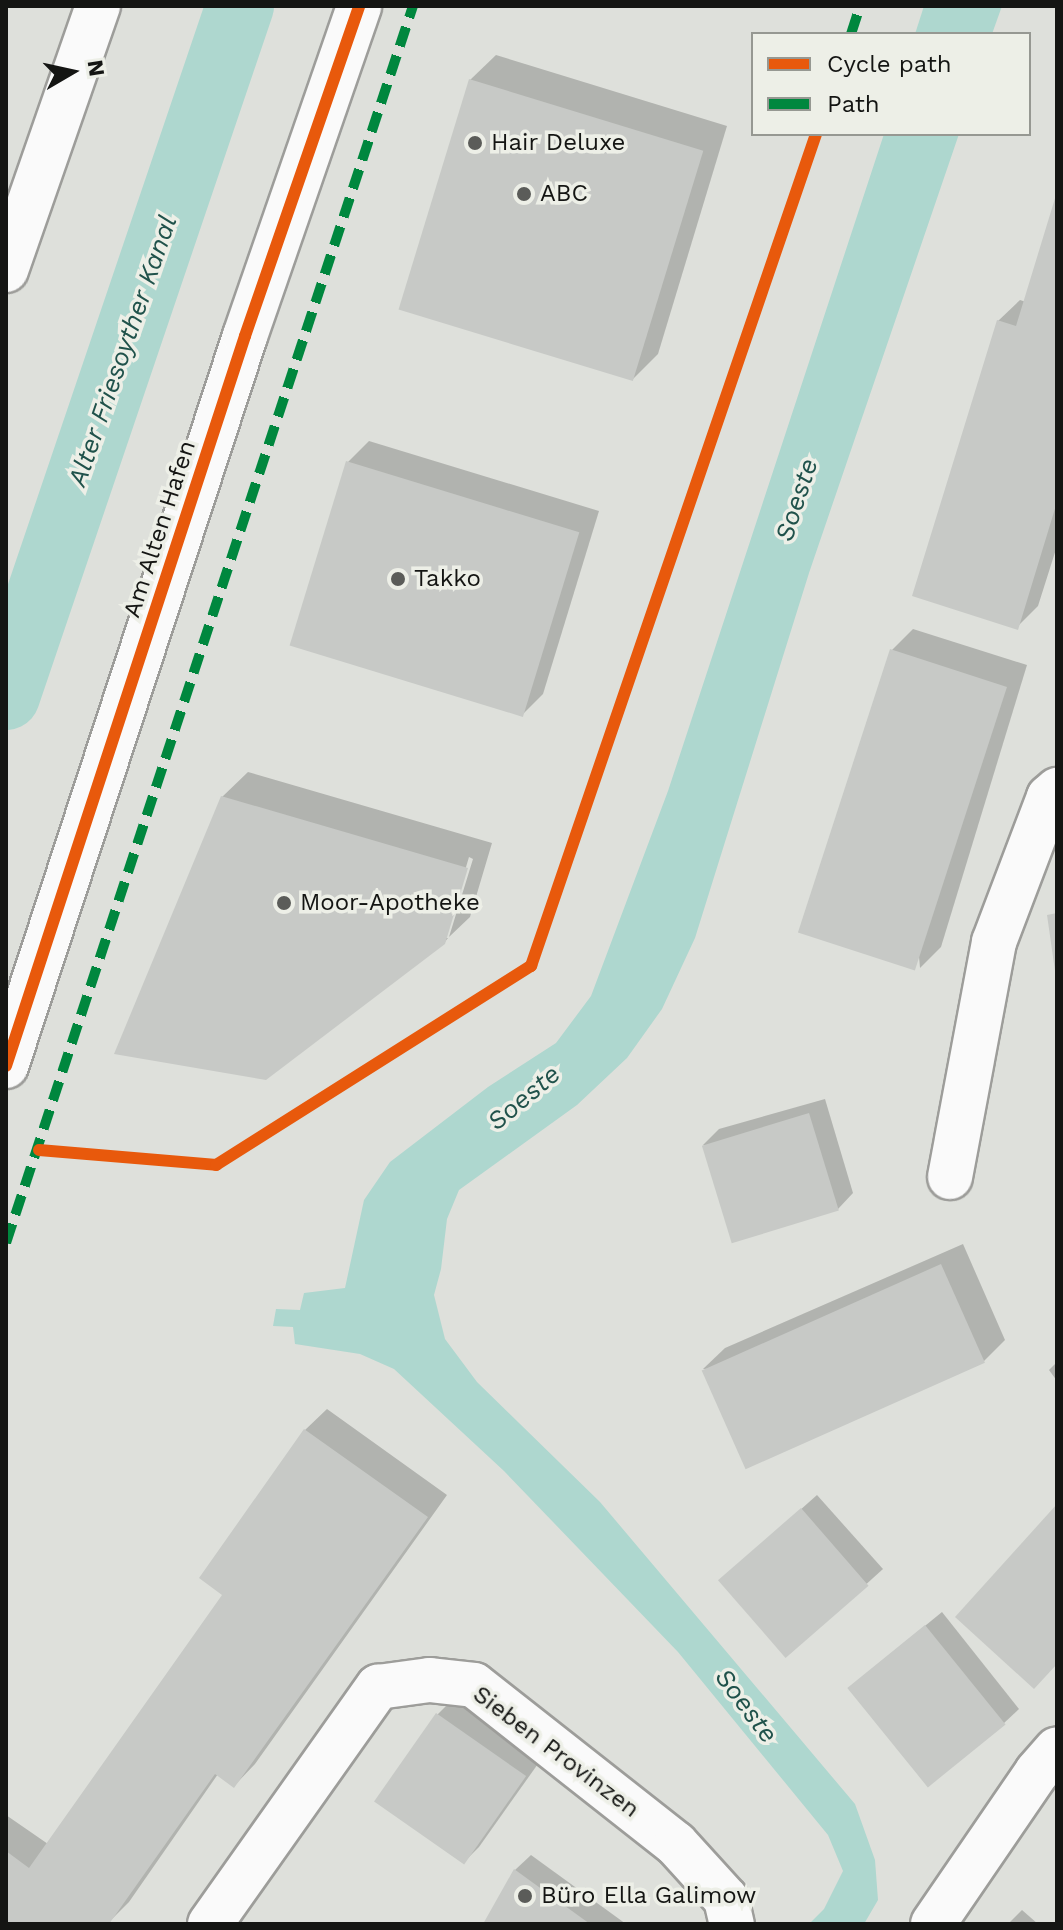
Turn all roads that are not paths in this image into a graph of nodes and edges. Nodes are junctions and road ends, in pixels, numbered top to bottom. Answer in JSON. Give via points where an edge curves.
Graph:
{"nodes":[{"id":1,"x":98,"y":6,"type":"edge"},
{"id":2,"x":359,"y":6,"type":"edge"},
{"id":3,"x":6,"y":270,"type":"edge"},
{"id":4,"x":1057,"y":790,"type":"edge"},
{"id":5,"x":6,"y":1066,"type":"edge"},
{"id":6,"x":950,"y":1177,"type":"dead end"},
{"id":7,"x":1057,"y":1749,"type":"edge"},
{"id":8,"x":210,"y":1924,"type":"edge"},
{"id":9,"x":732,"y":1924,"type":"edge"},
{"id":10,"x":933,"y":1924,"type":"edge"}],
"edges":[{"from":1,"to":3,"type":"street"},
{"from":2,"to":5,"type":"street","name":"Am Alten Hafen"},
{"from":4,"to":6,"type":"street","via":[[1049,797],[994,942]]},
{"from":7,"to":10,"type":"street"},
{"from":8,"to":9,"type":"street","name":"Sieben Provinzen","via":[[378,1687],[430,1680],[474,1685],[676,1844],[726,1899]]}]}
